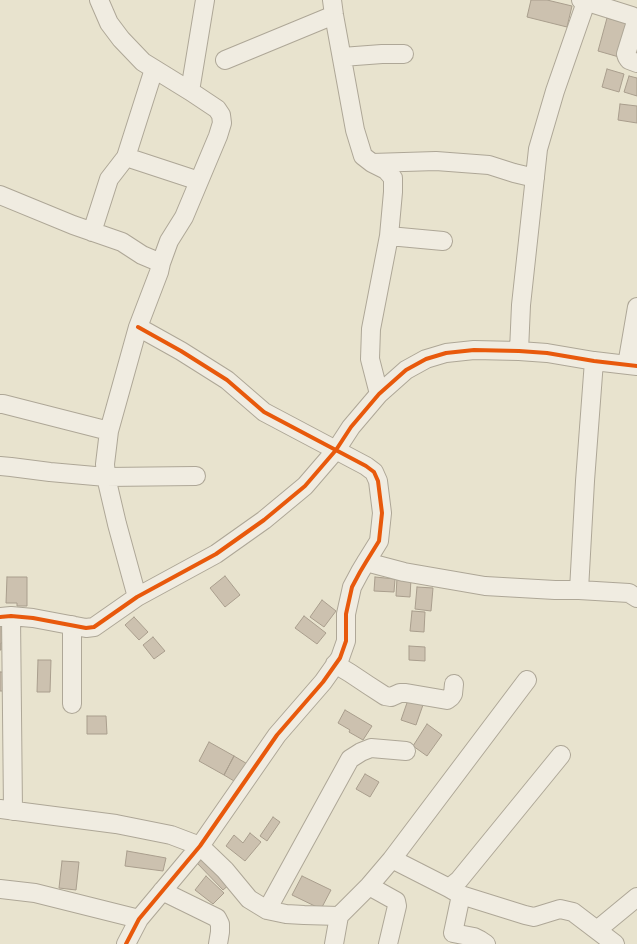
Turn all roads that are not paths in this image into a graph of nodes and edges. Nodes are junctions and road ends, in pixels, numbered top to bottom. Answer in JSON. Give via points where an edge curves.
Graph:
{"nodes":[{"id":1,"x":99,"y":0,"type":"edge"},
{"id":2,"x":205,"y":0,"type":"edge"},
{"id":3,"x":584,"y":1,"type":"edge"},
{"id":4,"x":333,"y":8,"type":"edge"},
{"id":5,"x":404,"y":54,"type":"dead end"},
{"id":6,"x":342,"y":57,"type":"junction"},
{"id":7,"x":225,"y":60,"type":"dead end"},
{"id":8,"x":637,"y":63,"type":"edge"},
{"id":9,"x":154,"y":69,"type":"junction"},
{"id":10,"x":190,"y":91,"type":"junction"},
{"id":11,"x":126,"y":156,"type":"junction"},
{"id":12,"x":372,"y":163,"type":"junction"},
{"id":13,"x":535,"y":178,"type":"junction"},
{"id":14,"x":199,"y":181,"type":"junction"},
{"id":15,"x":0,"y":195,"type":"edge"},
{"id":16,"x":92,"y":232,"type":"junction"},
{"id":17,"x":389,"y":236,"type":"junction"},
{"id":18,"x":443,"y":241,"type":"dead end"},
{"id":19,"x":161,"y":263,"type":"junction"},
{"id":20,"x":637,"y":308,"type":"edge"},
{"id":21,"x":138,"y":327,"type":"junction"},
{"id":22,"x":519,"y":351,"type":"junction"},
{"id":23,"x":594,"y":361,"type":"junction"},
{"id":24,"x":632,"y":366,"type":"edge"},
{"id":25,"x":379,"y":394,"type":"junction"},
{"id":26,"x":0,"y":404,"type":"edge"},
{"id":27,"x":109,"y":431,"type":"junction"},
{"id":28,"x":336,"y":450,"type":"junction"},
{"id":29,"x":0,"y":466,"type":"edge"},
{"id":30,"x":196,"y":476,"type":"dead end"},
{"id":31,"x":106,"y":477,"type":"junction"},
{"id":32,"x":366,"y":562,"type":"junction"},
{"id":33,"x":579,"y":590,"type":"junction"},
{"id":34,"x":137,"y":597,"type":"junction"},
{"id":35,"x":637,"y":598,"type":"edge"},
{"id":36,"x":6,"y":616,"type":"edge"},
{"id":37,"x":72,"y":625,"type":"junction"},
{"id":38,"x":335,"y":664,"type":"junction"},
{"id":39,"x":527,"y":680,"type":"dead end"},
{"id":40,"x":454,"y":684,"type":"dead end"},
{"id":41,"x":72,"y":704,"type":"dead end"},
{"id":42,"x":406,"y":751,"type":"dead end"},
{"id":43,"x":561,"y":755,"type":"dead end"},
{"id":44,"x":7,"y":810,"type":"edge"},
{"id":45,"x":200,"y":846,"type":"junction"},
{"id":46,"x":392,"y":858,"type":"junction"},
{"id":47,"x":369,"y":886,"type":"junction"},
{"id":48,"x":0,"y":888,"type":"edge"},
{"id":49,"x":162,"y":891,"type":"junction"},
{"id":50,"x":455,"y":892,"type":"junction"},
{"id":51,"x":637,"y":898,"type":"edge"},
{"id":52,"x":267,"y":910,"type":"junction"},
{"id":53,"x":339,"y":916,"type":"junction"},
{"id":54,"x":139,"y":920,"type":"junction"},
{"id":55,"x":597,"y":930,"type":"junction"},
{"id":56,"x":452,"y":939,"type":"edge"},
{"id":57,"x":126,"y":944,"type":"edge"},
{"id":58,"x":218,"y":944,"type":"edge"},
{"id":59,"x":334,"y":944,"type":"edge"},
{"id":60,"x":388,"y":944,"type":"edge"},
{"id":61,"x":486,"y":944,"type":"edge"},
{"id":62,"x":616,"y":944,"type":"edge"}],
"edges":[{"from":1,"to":9,"type":"street","via":[[121,39],[143,62]]},
{"from":2,"to":10,"type":"street"},
{"from":3,"to":8,"type":"street","via":[[632,16],[635,25],[626,58]]},
{"from":3,"to":13,"type":"street","via":[[548,111],[538,149]]},
{"from":4,"to":6,"type":"street"},
{"from":4,"to":7,"type":"street"},
{"from":5,"to":6,"type":"street"},
{"from":6,"to":12,"type":"street","via":[[354,130],[363,156]]},
{"from":9,"to":10,"type":"street"},
{"from":9,"to":11,"type":"street"},
{"from":10,"to":14,"type":"street","via":[[217,109],[222,122]]},
{"from":11,"to":14,"type":"street"},
{"from":11,"to":16,"type":"street","via":[[110,179]]},
{"from":12,"to":13,"type":"street","via":[[436,161],[490,165]]},
{"from":12,"to":17,"type":"street","via":[[386,170],[393,178]]},
{"from":13,"to":22,"type":"street","via":[[521,305]]},
{"from":14,"to":19,"type":"street"},
{"from":15,"to":16,"type":"street"},
{"from":16,"to":19,"type":"street","via":[[122,242]]},
{"from":17,"to":18,"type":"street"},
{"from":17,"to":25,"type":"street","via":[[370,329],[370,359]]},
{"from":19,"to":21,"type":"street"},
{"from":20,"to":24,"type":"street"},
{"from":21,"to":27,"type":"street"},
{"from":21,"to":28,"type":"street","via":[[227,380],[264,412]]},
{"from":22,"to":23,"type":"street"},
{"from":22,"to":25,"type":"street","via":[[474,350],[446,353],[426,359],[406,370]]},
{"from":23,"to":24,"type":"street"},
{"from":23,"to":33,"type":"street"},
{"from":25,"to":28,"type":"street","via":[[351,427]]},
{"from":26,"to":27,"type":"street"},
{"from":27,"to":31,"type":"street"},
{"from":28,"to":32,"type":"street","via":[[366,466],[374,472],[378,481],[382,513],[379,541]]},
{"from":28,"to":34,"type":"street","via":[[305,486],[264,520],[216,554]]},
{"from":29,"to":31,"type":"street"},
{"from":30,"to":31,"type":"street"},
{"from":31,"to":34,"type":"street"},
{"from":32,"to":33,"type":"street","via":[[404,572],[485,586]]},
{"from":32,"to":38,"type":"street","via":[[352,587],[346,614],[346,641]]},
{"from":33,"to":35,"type":"street","via":[[629,594]]},
{"from":34,"to":37,"type":"street","via":[[94,627]]},
{"from":36,"to":37,"type":"street"},
{"from":36,"to":44,"type":"street"},
{"from":37,"to":41,"type":"street"},
{"from":38,"to":40,"type":"street","via":[[385,696],[406,693],[447,700],[453,694]]},
{"from":38,"to":45,"type":"street","via":[[323,682],[277,735]]},
{"from":39,"to":46,"type":"street"},
{"from":42,"to":52,"type":"street","via":[[371,748],[350,759]]},
{"from":43,"to":50,"type":"street","via":[[459,880]]},
{"from":44,"to":45,"type":"street","via":[[116,824],[171,835]]},
{"from":45,"to":49,"type":"street"},
{"from":45,"to":52,"type":"street","via":[[226,870],[249,899]]},
{"from":46,"to":47,"type":"street"},
{"from":46,"to":50,"type":"street"},
{"from":47,"to":53,"type":"street"},
{"from":47,"to":60,"type":"street","via":[[396,901]]},
{"from":48,"to":54,"type":"street","via":[[35,893]]},
{"from":49,"to":54,"type":"street"},
{"from":49,"to":58,"type":"street","via":[[217,918],[220,924]]},
{"from":50,"to":55,"type":"street","via":[[534,917],[560,909],[573,912]]},
{"from":50,"to":56,"type":"street"},
{"from":51,"to":55,"type":"street"},
{"from":52,"to":53,"type":"street"},
{"from":53,"to":59,"type":"street"},
{"from":54,"to":57,"type":"street"},
{"from":55,"to":62,"type":"street"},
{"from":56,"to":61,"type":"street","via":[[474,937]]}]}
